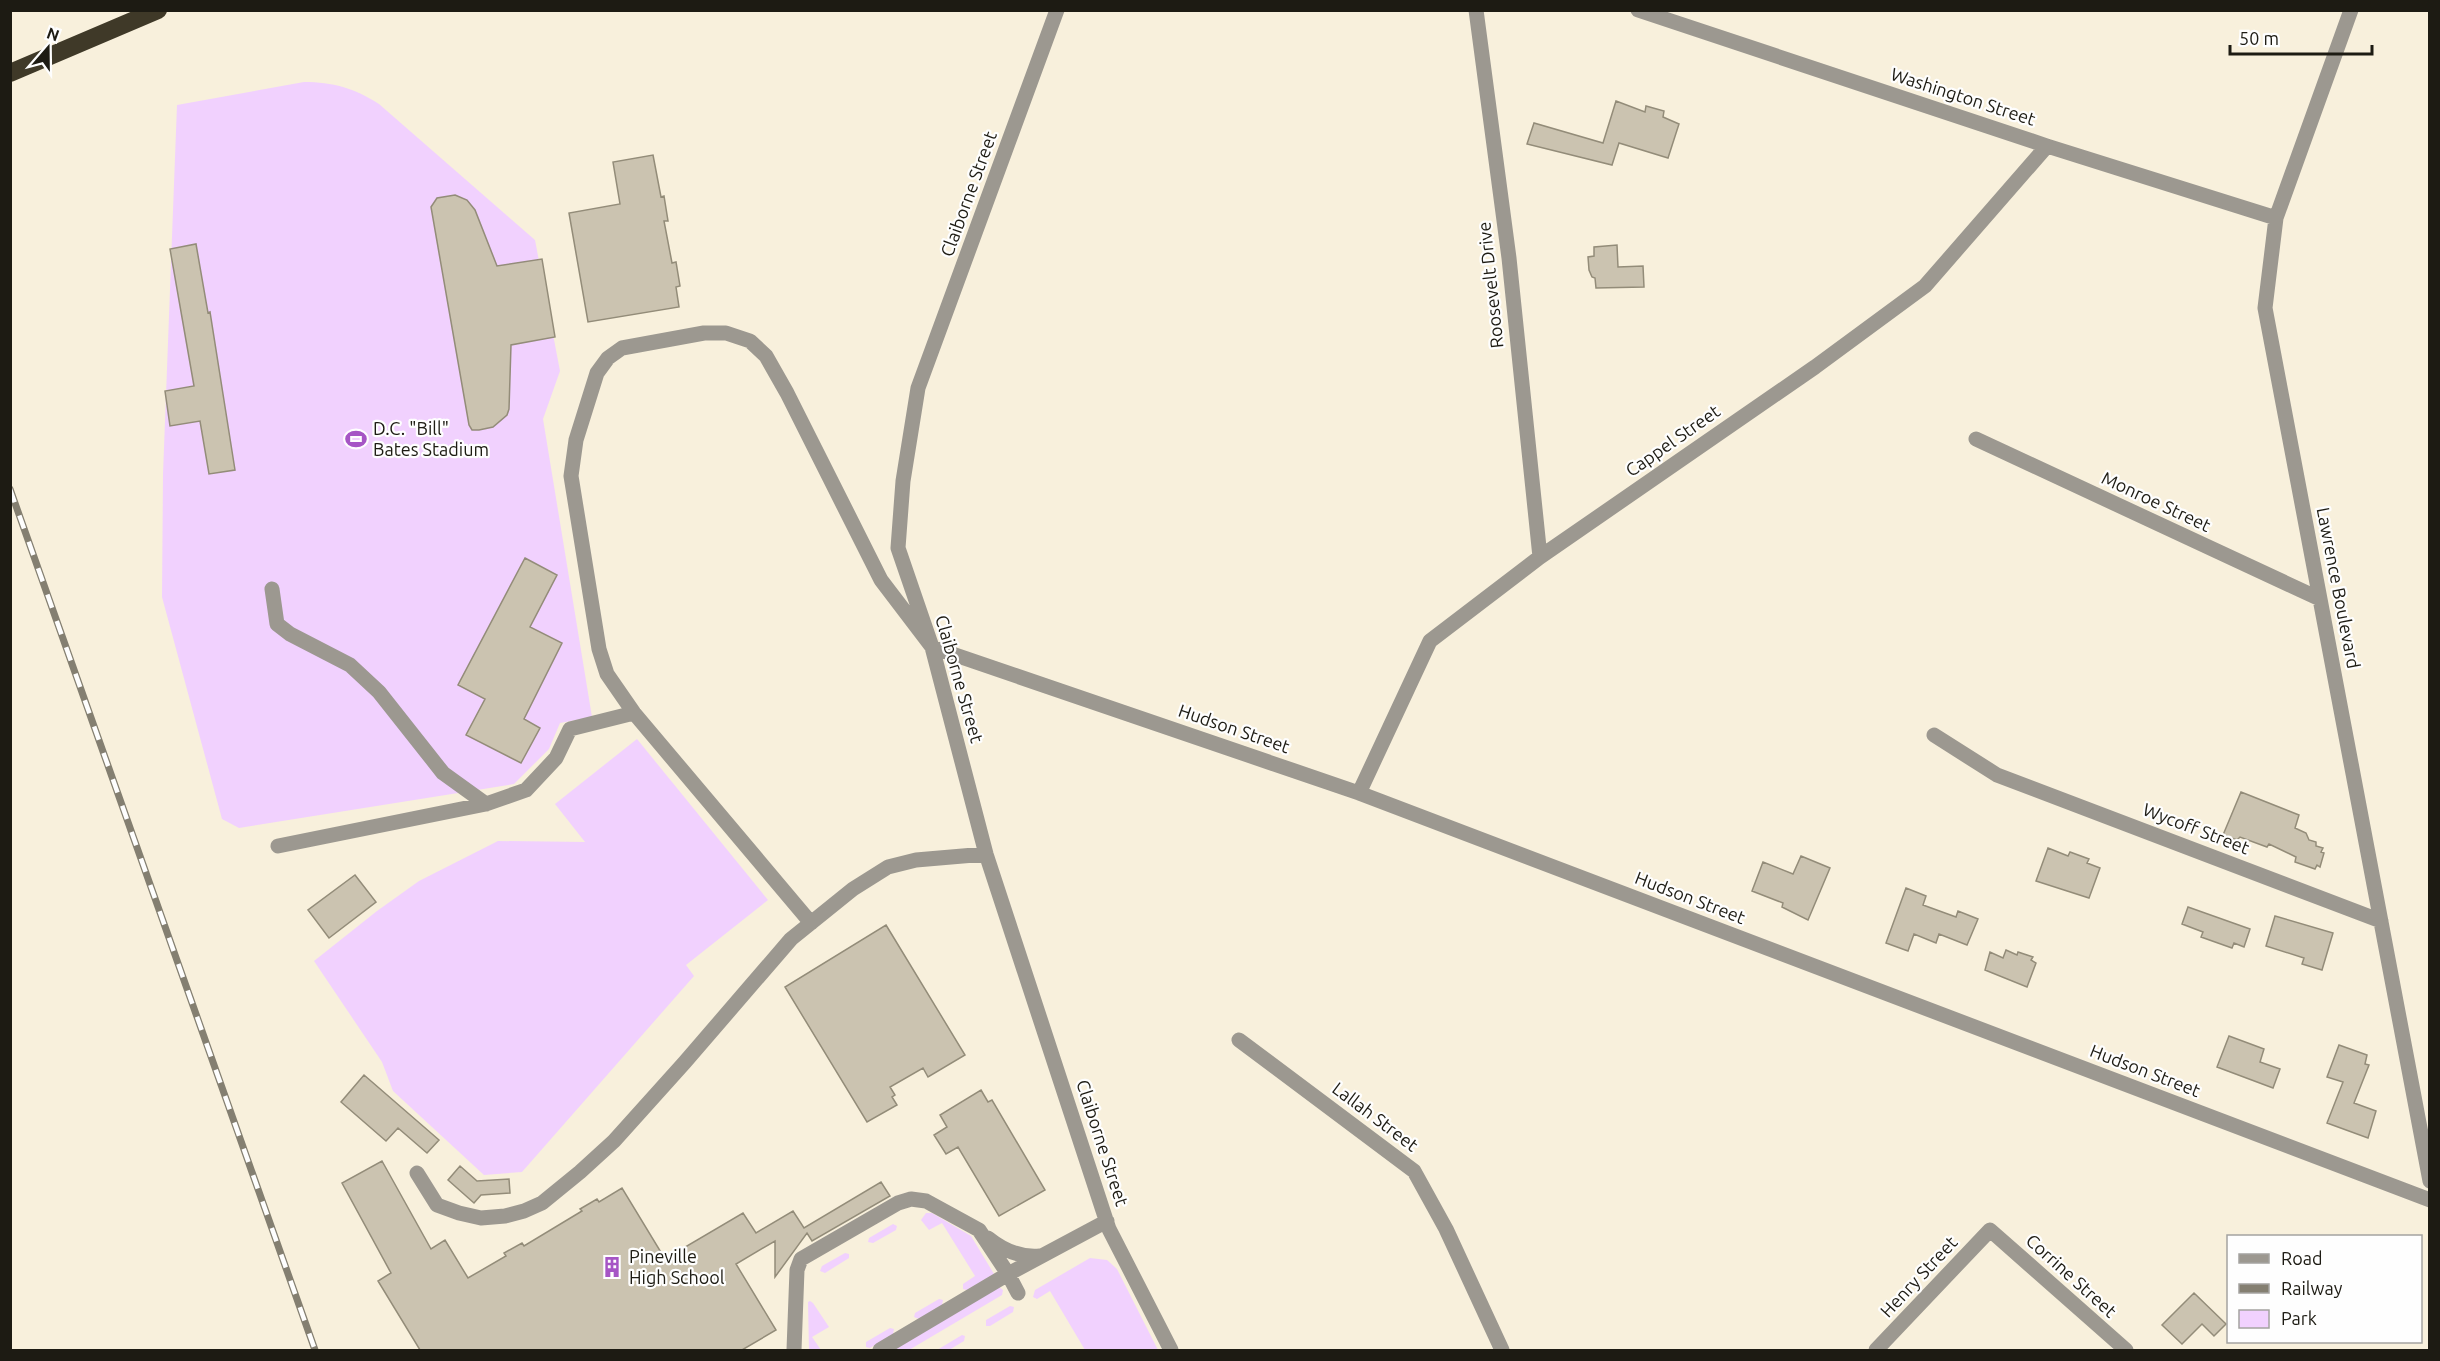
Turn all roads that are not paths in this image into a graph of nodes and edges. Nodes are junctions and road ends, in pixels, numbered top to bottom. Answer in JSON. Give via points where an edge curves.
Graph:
{"nodes":[{"id":1,"x":158,"y":10,"type":"edge"},
{"id":2,"x":1057,"y":10,"type":"edge"},
{"id":3,"x":1476,"y":10,"type":"edge"},
{"id":4,"x":1638,"y":10,"type":"edge"},
{"id":5,"x":2351,"y":10,"type":"edge"},
{"id":6,"x":10,"y":73,"type":"edge"},
{"id":7,"x":2048,"y":146,"type":"junction"},
{"id":8,"x":2276,"y":218,"type":"junction"},
{"id":9,"x":1976,"y":439,"type":"dead end"},
{"id":10,"x":1540,"y":557,"type":"junction"},
{"id":11,"x":272,"y":589,"type":"dead end"},
{"id":12,"x":2320,"y":599,"type":"junction"},
{"id":13,"x":932,"y":646,"type":"junction"},
{"id":14,"x":634,"y":713,"type":"junction"},
{"id":15,"x":1934,"y":735,"type":"dead end"},
{"id":16,"x":1359,"y":793,"type":"junction"},
{"id":17,"x":486,"y":804,"type":"junction"},
{"id":18,"x":278,"y":846,"type":"dead end"},
{"id":19,"x":986,"y":854,"type":"junction"},
{"id":20,"x":2381,"y":921,"type":"junction"},
{"id":21,"x":811,"y":923,"type":"junction"},
{"id":22,"x":1239,"y":1040,"type":"dead end"},
{"id":23,"x":417,"y":1173,"type":"dead end"},
{"id":24,"x":2430,"y":1181,"type":"edge"},
{"id":25,"x":2430,"y":1200,"type":"edge"},
{"id":26,"x":1107,"y":1221,"type":"junction"},
{"id":27,"x":979,"y":1230,"type":"junction"},
{"id":28,"x":1990,"y":1230,"type":"joint"},
{"id":29,"x":1041,"y":1256,"type":"junction"},
{"id":30,"x":1008,"y":1274,"type":"junction"},
{"id":31,"x":1018,"y":1293,"type":"dead end"},
{"id":32,"x":794,"y":1350,"type":"edge"},
{"id":33,"x":880,"y":1350,"type":"edge"},
{"id":34,"x":1171,"y":1350,"type":"edge"},
{"id":35,"x":1502,"y":1350,"type":"edge"},
{"id":36,"x":1876,"y":1350,"type":"edge"},
{"id":37,"x":2126,"y":1350,"type":"edge"}],
"edges":[{"from":1,"to":6,"type":"highway"},
{"from":2,"to":13,"type":"street","name":"Claiborne Street","via":[[918,388],[903,481],[898,548]]},
{"from":3,"to":10,"type":"street","name":"Roosevelt Drive","via":[[1509,258]]},
{"from":4,"to":7,"type":"street","name":"Washington Street"},
{"from":5,"to":8,"type":"street","name":"Lawrence Boulevard"},
{"from":7,"to":8,"type":"street","name":"Washington Street"},
{"from":7,"to":10,"type":"street","name":"Cappel Street","via":[[1925,286]]},
{"from":8,"to":12,"type":"street","name":"Lawrence Boulevard","via":[[2265,308]]},
{"from":9,"to":12,"type":"street","name":"Monroe Street"},
{"from":10,"to":16,"type":"street","name":"Cappel Street","via":[[1430,641]]},
{"from":11,"to":17,"type":"street","via":[[277,624],[350,665],[379,692],[442,773]]},
{"from":12,"to":20,"type":"street","name":"Lawrence Boulevard"},
{"from":13,"to":14,"type":"street","via":[[881,580],[766,356],[750,341],[726,333],[704,333],[622,348],[597,373],[576,440],[571,476],[599,649],[607,674]]},
{"from":13,"to":16,"type":"street","name":"Hudson Street"},
{"from":13,"to":19,"type":"street","name":"Claiborne Street"},
{"from":14,"to":17,"type":"street","via":[[570,729],[556,758],[526,790]]},
{"from":14,"to":21,"type":"street"},
{"from":15,"to":20,"type":"street","name":"Wycoff Street","via":[[1996,775]]},
{"from":16,"to":25,"type":"street","name":"Hudson Street"},
{"from":17,"to":18,"type":"street"},
{"from":19,"to":21,"type":"street","via":[[916,860],[888,867]]},
{"from":19,"to":26,"type":"street","name":"Claiborne Street"},
{"from":20,"to":24,"type":"street","name":"Lawrence Boulevard"},
{"from":21,"to":23,"type":"street","via":[[791,939],[614,1141],[542,1203],[505,1216],[481,1218],[459,1213],[437,1204]]},
{"from":22,"to":35,"type":"street","name":"Lallah Street","via":[[1414,1171],[1446,1229]]},
{"from":26,"to":29,"type":"street"},
{"from":26,"to":34,"type":"street","name":"Claiborne Street"},
{"from":27,"to":29,"type":"street","via":[[996,1245],[1015,1254]]},
{"from":27,"to":30,"type":"street"},
{"from":27,"to":32,"type":"street","via":[[926,1201],[911,1199],[888,1208],[801,1259],[797,1270]]},
{"from":28,"to":36,"type":"street","name":"Henry Street"},
{"from":28,"to":37,"type":"street","name":"Corrine Street"},
{"from":29,"to":30,"type":"street"},
{"from":30,"to":31,"type":"street"},
{"from":30,"to":33,"type":"street"}]}
